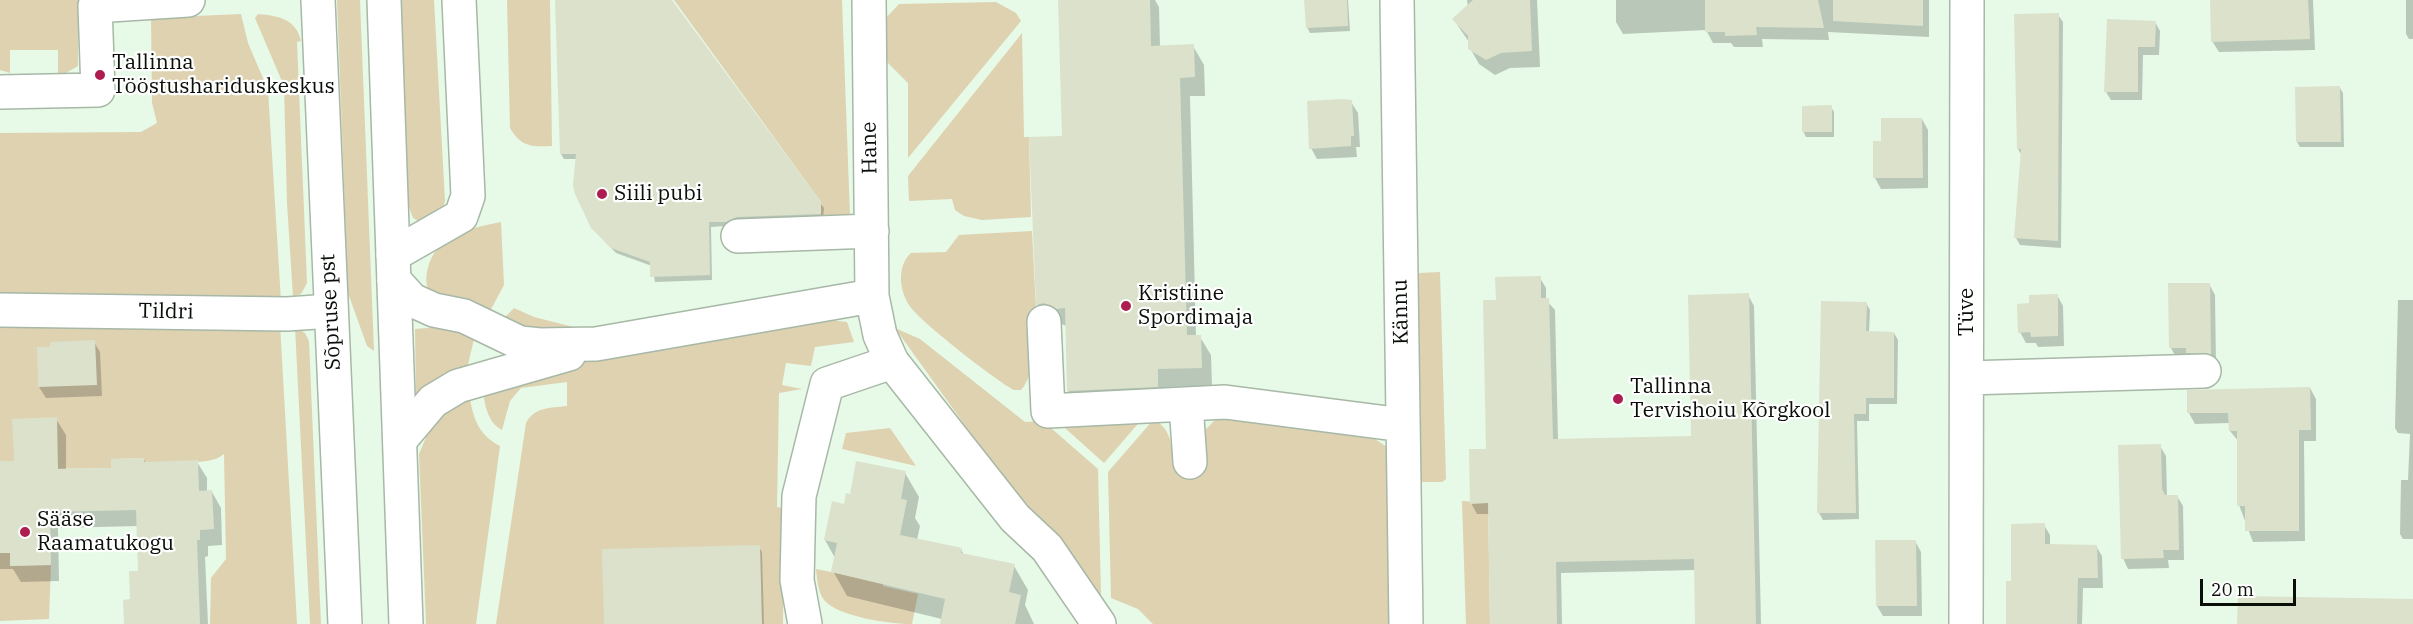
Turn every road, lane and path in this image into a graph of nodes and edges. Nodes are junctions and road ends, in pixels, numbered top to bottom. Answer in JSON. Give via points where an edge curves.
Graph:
{"nodes":[{"id":1,"x":188,"y":0,"type":"edge"},
{"id":2,"x":318,"y":0,"type":"edge"},
{"id":3,"x":384,"y":0,"type":"edge"},
{"id":4,"x":459,"y":0,"type":"edge"},
{"id":5,"x":869,"y":0,"type":"edge"},
{"id":6,"x":1397,"y":0,"type":"edge"},
{"id":7,"x":1967,"y":0,"type":"edge"},
{"id":8,"x":0,"y":92,"type":"edge"},
{"id":9,"x":872,"y":231,"type":"junction"},
{"id":10,"x":738,"y":236,"type":"dead end"},
{"id":11,"x":393,"y":267,"type":"junction"},
{"id":12,"x":872,"y":296,"type":"junction"},
{"id":13,"x":0,"y":310,"type":"edge"},
{"id":14,"x":331,"y":312,"type":"junction"},
{"id":15,"x":1044,"y":322,"type":"dead end"},
{"id":16,"x":596,"y":344,"type":"junction"},
{"id":17,"x":892,"y":362,"type":"junction"},
{"id":18,"x":2204,"y":371,"type":"dead end"},
{"id":19,"x":1967,"y":378,"type":"junction"},
{"id":20,"x":1186,"y":404,"type":"junction"},
{"id":21,"x":1403,"y":426,"type":"junction"},
{"id":22,"x":400,"y":440,"type":"junction"},
{"id":23,"x":1190,"y":462,"type":"dead end"},
{"id":24,"x":345,"y":624,"type":"edge"},
{"id":25,"x":406,"y":624,"type":"edge"},
{"id":26,"x":805,"y":624,"type":"edge"},
{"id":27,"x":1099,"y":624,"type":"edge"},
{"id":28,"x":1406,"y":624,"type":"edge"},
{"id":29,"x":1966,"y":624,"type":"edge"}],
"edges":[{"from":1,"to":8,"type":"street","via":[[94,6],[98,90]]},
{"from":2,"to":14,"type":"street","name":"Sõpruse pst"},
{"from":3,"to":11,"type":"street"},
{"from":4,"to":11,"type":"street","via":[[468,196],[461,216]]},
{"from":5,"to":9,"type":"street","name":"Hane"},
{"from":6,"to":21,"type":"street","name":"Kännu"},
{"from":7,"to":19,"type":"street","name":"Tüve"},
{"from":9,"to":10,"type":"street"},
{"from":9,"to":12,"type":"street","name":"Hane"},
{"from":11,"to":16,"type":"street","via":[[412,300],[434,310],[464,316],[520,344]]},
{"from":11,"to":22,"type":"street"},
{"from":12,"to":16,"type":"street"},
{"from":12,"to":17,"type":"street","name":"Hane","via":[[880,334]]},
{"from":13,"to":14,"type":"street","name":"Tildri"},
{"from":14,"to":24,"type":"street","name":"Sõpruse pst"},
{"from":15,"to":20,"type":"street","via":[[1048,411]]},
{"from":16,"to":22,"type":"street","via":[[458,386],[433,401]]},
{"from":17,"to":26,"type":"street","via":[[827,384],[799,496],[797,580]]},
{"from":17,"to":27,"type":"street","name":"Hane","via":[[1015,518],[1047,548]]},
{"from":18,"to":19,"type":"street"},
{"from":19,"to":29,"type":"street","name":"Tüve"},
{"from":20,"to":21,"type":"street","via":[[1225,402]]},
{"from":20,"to":23,"type":"street"},
{"from":21,"to":28,"type":"street","name":"Kännu"},
{"from":22,"to":25,"type":"street"}]}
